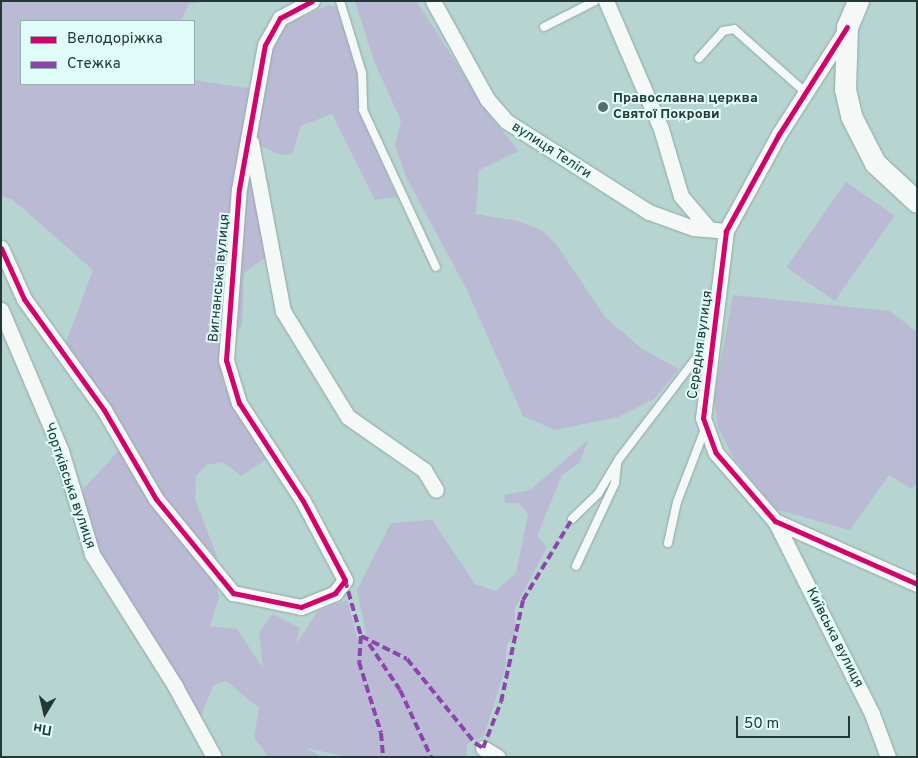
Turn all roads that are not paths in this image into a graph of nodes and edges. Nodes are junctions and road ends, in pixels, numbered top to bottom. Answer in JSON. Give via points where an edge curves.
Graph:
{"nodes":[{"id":1,"x":312,"y":1,"type":"edge"},
{"id":2,"x":340,"y":1,"type":"edge"},
{"id":3,"x":433,"y":1,"type":"edge"},
{"id":4,"x":594,"y":1,"type":"edge"},
{"id":5,"x":606,"y":1,"type":"edge"},
{"id":6,"x":858,"y":1,"type":"edge"},
{"id":7,"x":544,"y":27,"type":"dead end"},
{"id":8,"x":847,"y":27,"type":"junction"},
{"id":9,"x":699,"y":58,"type":"dead end"},
{"id":10,"x":805,"y":92,"type":"junction"},
{"id":11,"x":249,"y":128,"type":"junction"},
{"id":12,"x":917,"y":202,"type":"edge"},
{"id":13,"x":709,"y":229,"type":"junction"},
{"id":14,"x":726,"y":231,"type":"junction"},
{"id":15,"x":1,"y":248,"type":"edge"},
{"id":16,"x":436,"y":267,"type":"dead end"},
{"id":17,"x":1,"y":310,"type":"edge"},
{"id":18,"x":710,"y":340,"type":"junction"},
{"id":19,"x":706,"y":429,"type":"junction"},
{"id":20,"x":617,"y":461,"type":"junction"},
{"id":21,"x":436,"y":490,"type":"dead end"},
{"id":22,"x":572,"y":519,"type":"dead end"},
{"id":23,"x":775,"y":521,"type":"junction"},
{"id":24,"x":668,"y":543,"type":"dead end"},
{"id":25,"x":576,"y":566,"type":"dead end"},
{"id":26,"x":917,"y":584,"type":"edge"},
{"id":27,"x":483,"y":748,"type":"dead end"},
{"id":28,"x":887,"y":756,"type":"edge"},
{"id":29,"x":214,"y":757,"type":"edge"},
{"id":30,"x":498,"y":757,"type":"edge"}],
"edges":[{"from":1,"to":11,"type":"street","name":"Вигнанська вулиця","via":[[286,13],[270,30]]},
{"from":2,"to":16,"type":"lane","via":[[362,73],[363,110]]},
{"from":3,"to":13,"type":"street","name":"вулиця Теліги","via":[[487,99],[506,121],[649,212]]},
{"from":4,"to":7,"type":"lane"},
{"from":5,"to":13,"type":"street","via":[[661,129],[681,196]]},
{"from":6,"to":8,"type":"street"},
{"from":8,"to":10,"type":"street","name":"Середня вулиця"},
{"from":8,"to":12,"type":"street","via":[[846,88],[856,130],[875,162]]},
{"from":9,"to":10,"type":"lane","via":[[723,31],[734,29]]},
{"from":10,"to":14,"type":"street","name":"Середня вулиця"},
{"from":11,"to":15,"type":"street","name":"Вигнанська вулиця","via":[[228,300],[226,360],[239,403],[303,501],[345,580],[335,593],[301,607],[233,593],[156,499],[104,410],[24,299]]},
{"from":11,"to":21,"type":"street","via":[[264,231],[283,311],[348,418],[424,470]]},
{"from":13,"to":14,"type":"street","name":"вулиця Теліги"},
{"from":14,"to":18,"type":"street","name":"Середня вулиця"},
{"from":17,"to":29,"type":"street","name":"Чортківська вулиця","via":[[61,451],[92,554],[176,686]]},
{"from":18,"to":19,"type":"street","name":"Середня вулиця"},
{"from":18,"to":20,"type":"lane"},
{"from":19,"to":23,"type":"street","name":"Середня вулиця","via":[[716,453]]},
{"from":19,"to":24,"type":"lane","via":[[677,502]]},
{"from":20,"to":22,"type":"lane","via":[[598,494]]},
{"from":20,"to":25,"type":"lane","via":[[616,483]]},
{"from":23,"to":26,"type":"street","name":"Середня вулиця"},
{"from":23,"to":28,"type":"street","name":"Київська вулиця","via":[[872,714]]},
{"from":27,"to":30,"type":"street"}]}
